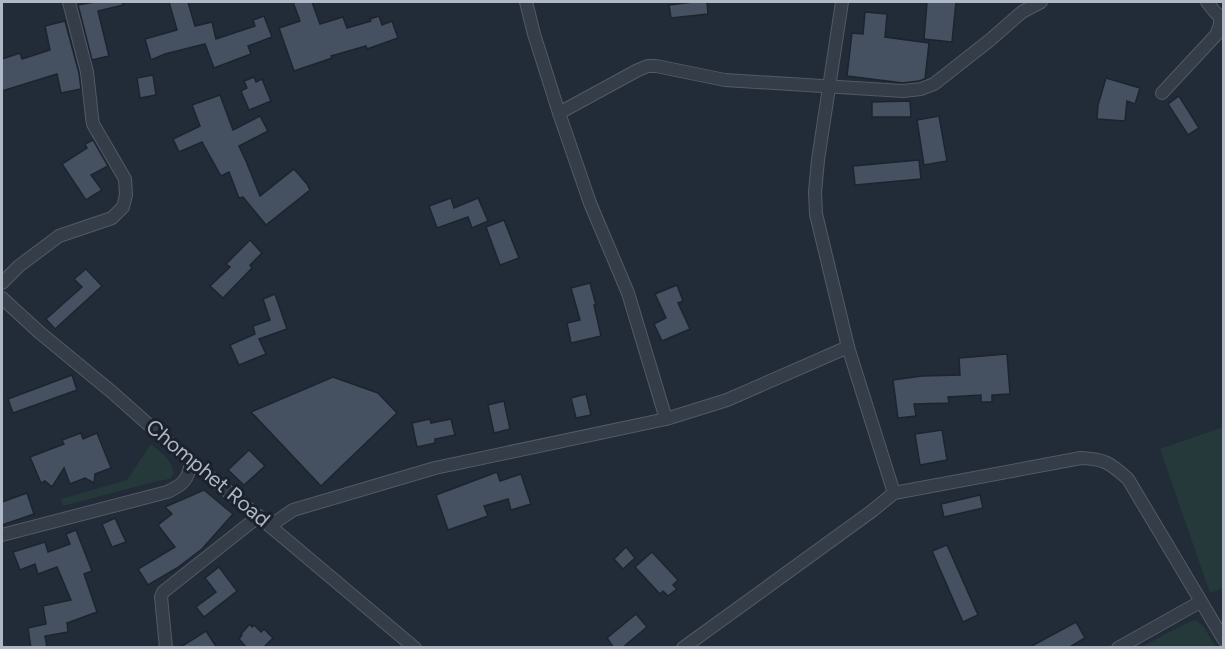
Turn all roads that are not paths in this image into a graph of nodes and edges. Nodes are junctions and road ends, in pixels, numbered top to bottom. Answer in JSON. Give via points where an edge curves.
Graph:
{"nodes":[{"id":1,"x":69,"y":2,"type":"edge"},
{"id":2,"x":526,"y":2,"type":"edge"},
{"id":3,"x":842,"y":2,"type":"edge"},
{"id":4,"x":1041,"y":2,"type":"edge"},
{"id":5,"x":1207,"y":2,"type":"edge"},
{"id":6,"x":1222,"y":18,"type":"edge"},
{"id":7,"x":830,"y":87,"type":"junction"},
{"id":8,"x":1162,"y":93,"type":"dead end"},
{"id":9,"x":559,"y":113,"type":"junction"},
{"id":10,"x":2,"y":283,"type":"edge"},
{"id":11,"x":2,"y":298,"type":"edge"},
{"id":12,"x":848,"y":347,"type":"junction"},
{"id":13,"x":666,"y":419,"type":"junction"},
{"id":14,"x":191,"y":461,"type":"junction"},
{"id":15,"x":894,"y":494,"type":"junction"},
{"id":16,"x":259,"y":516,"type":"junction"},
{"id":17,"x":270,"y":526,"type":"junction"},
{"id":18,"x":2,"y":535,"type":"edge"},
{"id":19,"x":1200,"y":602,"type":"junction"},
{"id":20,"x":1224,"y":640,"type":"edge"},
{"id":21,"x":166,"y":648,"type":"edge"},
{"id":22,"x":415,"y":648,"type":"edge"},
{"id":23,"x":683,"y":648,"type":"edge"},
{"id":24,"x":1118,"y":648,"type":"edge"}],
"edges":[{"from":1,"to":10,"type":"street","via":[[87,72],[93,124],[124,179],[126,195],[123,207],[112,218],[59,236]]},
{"from":2,"to":9,"type":"street"},
{"from":3,"to":7,"type":"street"},
{"from":4,"to":7,"type":"street","via":[[1023,12],[934,84],[903,91]]},
{"from":5,"to":6,"type":"street"},
{"from":6,"to":8,"type":"street","via":[[1216,35]]},
{"from":7,"to":9,"type":"street","via":[[725,80],[648,66]]},
{"from":7,"to":12,"type":"street","via":[[818,160],[816,214]]},
{"from":9,"to":13,"type":"street","via":[[590,203],[628,293]]},
{"from":11,"to":14,"type":"street","name":"Chomphet Road"},
{"from":12,"to":13,"type":"street","via":[[727,400]]},
{"from":12,"to":15,"type":"street"},
{"from":13,"to":17,"type":"street","via":[[435,468],[293,510]]},
{"from":14,"to":16,"type":"street","name":"Chomphet Road"},
{"from":14,"to":18,"type":"street","via":[[184,481],[167,492]]},
{"from":15,"to":19,"type":"street","via":[[1097,458],[1112,464],[1128,479]]},
{"from":15,"to":23,"type":"street"},
{"from":16,"to":17,"type":"street","name":"Chomphet Road"},
{"from":16,"to":21,"type":"street","via":[[163,592]]},
{"from":17,"to":22,"type":"street","name":"Chomphet Road"},
{"from":19,"to":20,"type":"street"},
{"from":19,"to":24,"type":"street"}]}
